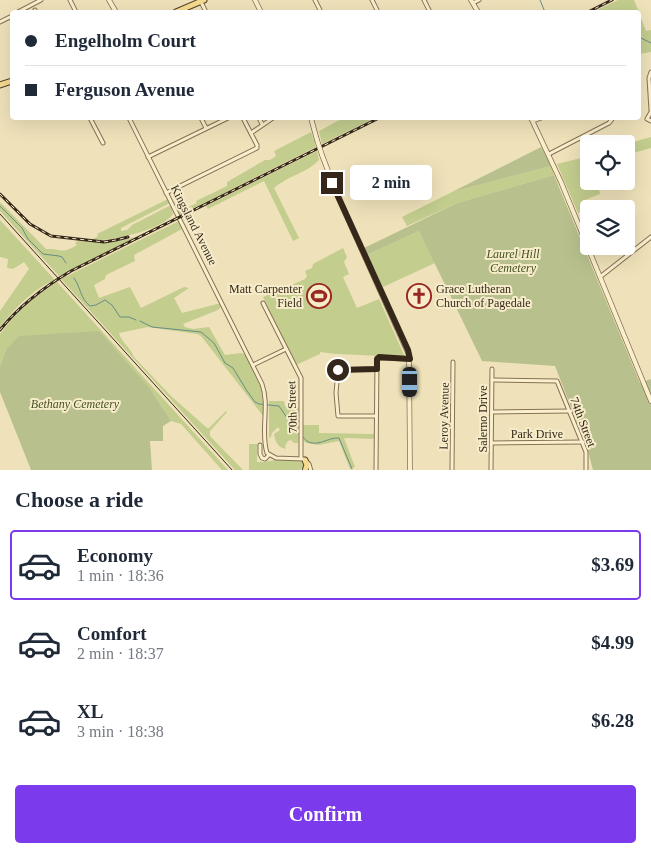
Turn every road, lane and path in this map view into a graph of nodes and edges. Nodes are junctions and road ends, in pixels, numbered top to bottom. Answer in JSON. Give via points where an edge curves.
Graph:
{"nodes":[{"id":1,"x":41,"y":0,"type":"edge"},
{"id":2,"x":479,"y":0,"type":"edge"},
{"id":3,"x":202,"y":1,"type":"edge"},
{"id":4,"x":472,"y":2,"type":"edge"},
{"id":5,"x":22,"y":10,"type":"edge"},
{"id":6,"x":181,"y":10,"type":"edge"},
{"id":7,"x":651,"y":72,"type":"edge"},
{"id":8,"x":651,"y":111,"type":"edge"},
{"id":9,"x":91,"y":120,"type":"edge"},
{"id":10,"x":130,"y":120,"type":"edge"},
{"id":11,"x":202,"y":120,"type":"edge"},
{"id":12,"x":224,"y":120,"type":"edge"},
{"id":13,"x":243,"y":120,"type":"edge"},
{"id":14,"x":260,"y":120,"type":"edge"},
{"id":15,"x":269,"y":120,"type":"edge"},
{"id":16,"x":312,"y":120,"type":"edge"},
{"id":17,"x":532,"y":120,"type":"edge"},
{"id":18,"x":611,"y":120,"type":"edge"},
{"id":19,"x":651,"y":121,"type":"edge"},
{"id":20,"x":262,"y":124,"type":"junction"},
{"id":21,"x":206,"y":128,"type":"junction"},
{"id":22,"x":251,"y":133,"type":"junction"},
{"id":23,"x":103,"y":143,"type":"dead end"},
{"id":24,"x":549,"y":154,"type":"junction"},
{"id":25,"x":148,"y":157,"type":"junction"},
{"id":26,"x":166,"y":193,"type":"junction"},
{"id":27,"x":651,"y":238,"type":"edge"},
{"id":28,"x":600,"y":277,"type":"junction"},
{"id":29,"x":263,"y":303,"type":"dead end"},
{"id":30,"x":286,"y":349,"type":"junction"},
{"id":31,"x":410,"y":359,"type":"junction"},
{"id":32,"x":453,"y":362,"type":"dead end"},
{"id":33,"x":253,"y":365,"type":"junction"},
{"id":34,"x":492,"y":368,"type":"dead end"},
{"id":35,"x":377,"y":369,"type":"junction"},
{"id":36,"x":492,"y":380,"type":"junction"},
{"id":37,"x":651,"y":401,"type":"edge"},
{"id":38,"x":492,"y":412,"type":"junction"},
{"id":39,"x":571,"y":412,"type":"junction"},
{"id":40,"x":376,"y":416,"type":"junction"},
{"id":41,"x":583,"y":442,"type":"junction"},
{"id":42,"x":492,"y":443,"type":"junction"},
{"id":43,"x":260,"y":445,"type":"dead end"},
{"id":44,"x":270,"y":455,"type":"junction"},
{"id":45,"x":303,"y":459,"type":"junction"},
{"id":46,"x":305,"y":470,"type":"edge"},
{"id":47,"x":311,"y":470,"type":"edge"},
{"id":48,"x":376,"y":470,"type":"edge"},
{"id":49,"x":410,"y":470,"type":"edge"},
{"id":50,"x":452,"y":470,"type":"edge"},
{"id":51,"x":492,"y":470,"type":"edge"},
{"id":52,"x":586,"y":470,"type":"edge"}],
"edges":[{"from":1,"to":5,"type":"street"},
{"from":2,"to":4,"type":"street"},
{"from":3,"to":6,"type":"main road"},
{"from":7,"to":8,"type":"street","via":[[648,78]]},
{"from":8,"to":19,"type":"street","via":[[647,119]]},
{"from":9,"to":23,"type":"street"},
{"from":10,"to":25,"type":"street","name":"Kingsland Avenue"},
{"from":11,"to":21,"type":"street"},
{"from":12,"to":21,"type":"street"},
{"from":13,"to":22,"type":"street"},
{"from":14,"to":20,"type":"street"},
{"from":15,"to":20,"type":"street"},
{"from":16,"to":31,"type":"street","bridge":true,"via":[[338,197]]},
{"from":17,"to":24,"type":"street"},
{"from":18,"to":24,"type":"street"},
{"from":20,"to":22,"type":"street"},
{"from":21,"to":25,"type":"street"},
{"from":22,"to":26,"type":"street","via":[[258,147]]},
{"from":24,"to":28,"type":"street"},
{"from":25,"to":26,"type":"street","name":"Kingsland Avenue"},
{"from":26,"to":33,"type":"street","name":"Kingsland Avenue"},
{"from":27,"to":28,"type":"street"},
{"from":28,"to":37,"type":"street"},
{"from":29,"to":30,"type":"street","name":"70th Street"},
{"from":30,"to":33,"type":"street"},
{"from":30,"to":45,"type":"street","name":"70th Street","via":[[301,380]]},
{"from":31,"to":35,"type":"street","via":[[377,358]]},
{"from":31,"to":49,"type":"street"},
{"from":32,"to":50,"type":"street","name":"Leroy Avenue"},
{"from":33,"to":44,"type":"street","name":"Kingsland Avenue","via":[[264,389],[266,446]]},
{"from":34,"to":36,"type":"street","name":"Salerno Drive"},
{"from":35,"to":40,"type":"street"},
{"from":35,"to":40,"type":"street","via":[[338,370],[336,393],[338,416]]},
{"from":36,"to":38,"type":"street","name":"Salerno Drive"},
{"from":36,"to":39,"type":"street","name":"74th Street","via":[[557,381]]},
{"from":38,"to":39,"type":"street"},
{"from":38,"to":42,"type":"street","name":"Salerno Drive"},
{"from":39,"to":41,"type":"street","name":"74th Street"},
{"from":40,"to":48,"type":"street"},
{"from":41,"to":42,"type":"street","name":"Park Drive"},
{"from":41,"to":52,"type":"street","name":"74th Street"},
{"from":42,"to":51,"type":"street","name":"Salerno Drive"},
{"from":43,"to":44,"type":"street","via":[[262,458]]},
{"from":44,"to":45,"type":"street"},
{"from":45,"to":46,"type":"main road","via":[[307,465]]},
{"from":45,"to":47,"type":"street"}]}
